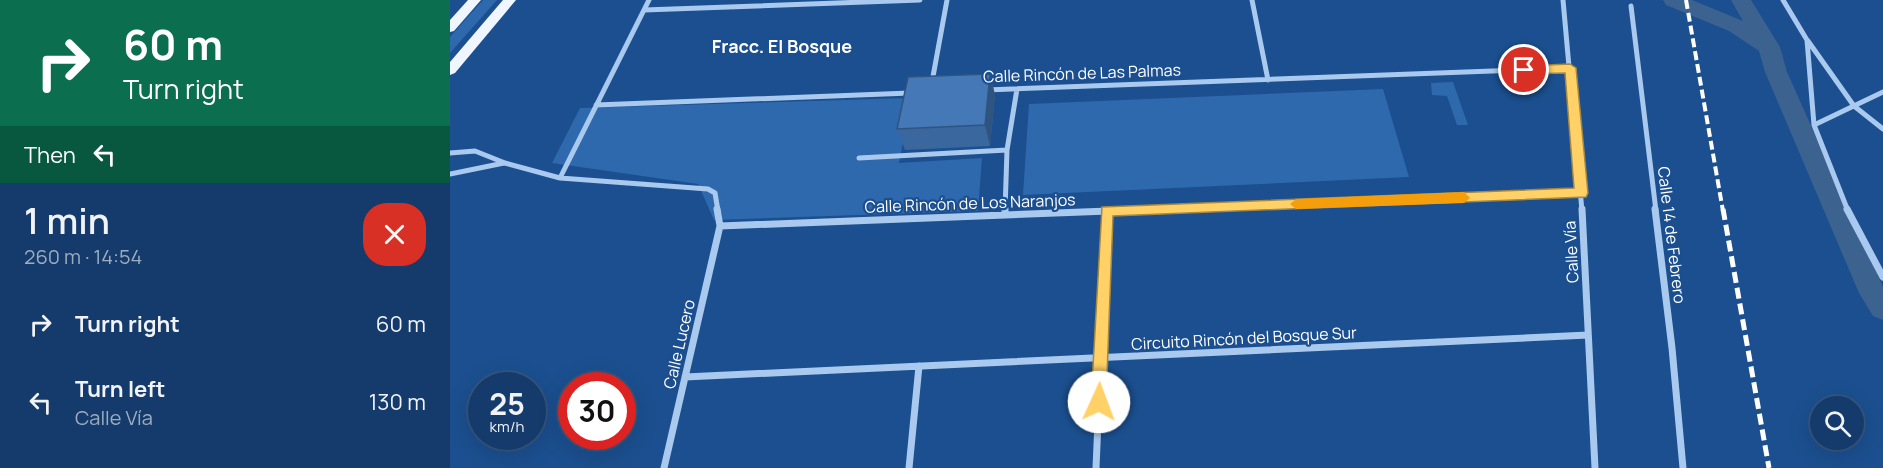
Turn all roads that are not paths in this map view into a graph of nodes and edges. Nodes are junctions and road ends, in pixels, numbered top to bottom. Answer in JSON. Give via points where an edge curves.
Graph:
{"nodes":[{"id":1,"x":475,"y":0,"type":"edge"},
{"id":2,"x":510,"y":0,"type":"edge"},
{"id":3,"x":649,"y":0,"type":"edge"},
{"id":4,"x":920,"y":0,"type":"edge"},
{"id":5,"x":947,"y":0,"type":"edge"},
{"id":6,"x":1252,"y":0,"type":"edge"},
{"id":7,"x":1563,"y":0,"type":"edge"},
{"id":8,"x":1783,"y":0,"type":"edge"},
{"id":9,"x":1631,"y":6,"type":"dead end"},
{"id":10,"x":644,"y":10,"type":"junction"},
{"id":11,"x":450,"y":28,"type":"edge"},
{"id":12,"x":1807,"y":40,"type":"junction"},
{"id":13,"x":1570,"y":68,"type":"junction"},
{"id":14,"x":450,"y":70,"type":"edge"},
{"id":15,"x":1268,"y":80,"type":"junction"},
{"id":16,"x":1017,"y":89,"type":"junction"},
{"id":17,"x":974,"y":91,"type":"edge"},
{"id":18,"x":931,"y":92,"type":"edge"},
{"id":19,"x":1883,"y":92,"type":"edge"},
{"id":20,"x":919,"y":93,"type":"edge"},
{"id":21,"x":596,"y":105,"type":"junction"},
{"id":22,"x":1854,"y":106,"type":"junction"},
{"id":23,"x":1814,"y":125,"type":"junction"},
{"id":24,"x":1883,"y":129,"type":"edge"},
{"id":25,"x":1007,"y":150,"type":"junction"},
{"id":26,"x":450,"y":153,"type":"edge"},
{"id":27,"x":859,"y":158,"type":"dead end"},
{"id":28,"x":505,"y":163,"type":"junction"},
{"id":29,"x":450,"y":174,"type":"edge"},
{"id":30,"x":560,"y":178,"type":"junction"},
{"id":31,"x":1581,"y":193,"type":"junction"},
{"id":32,"x":1107,"y":211,"type":"junction"},
{"id":33,"x":1005,"y":215,"type":"junction"},
{"id":34,"x":720,"y":226,"type":"junction"},
{"id":35,"x":1883,"y":277,"type":"edge"},
{"id":36,"x":1588,"y":335,"type":"junction"},
{"id":37,"x":1100,"y":358,"type":"junction"},
{"id":38,"x":919,"y":366,"type":"junction"},
{"id":39,"x":685,"y":377,"type":"junction"},
{"id":40,"x":664,"y":468,"type":"edge"},
{"id":41,"x":909,"y":468,"type":"edge"},
{"id":42,"x":1096,"y":468,"type":"edge"},
{"id":43,"x":1595,"y":468,"type":"edge"},
{"id":44,"x":1683,"y":468,"type":"edge"}],
"edges":[{"from":1,"to":11,"type":"main road"},
{"from":2,"to":14,"type":"main road"},
{"from":3,"to":10,"type":"street"},
{"from":4,"to":10,"type":"street"},
{"from":5,"to":18,"type":"street"},
{"from":6,"to":15,"type":"street"},
{"from":7,"to":13,"type":"street","name":"Calle Vía"},
{"from":8,"to":12,"type":"street"},
{"from":9,"to":44,"type":"street","name":"Calle 14 de Febrero"},
{"from":10,"to":21,"type":"street"},
{"from":12,"to":22,"type":"street"},
{"from":12,"to":23,"type":"street"},
{"from":13,"to":15,"type":"street","name":"Calle Rincón de Las Palmas"},
{"from":13,"to":31,"type":"street","name":"Calle Vía"},
{"from":15,"to":16,"type":"street","name":"Calle Rincón de Las Palmas"},
{"from":16,"to":17,"type":"street","name":"Calle Rincón de Las Palmas"},
{"from":16,"to":25,"type":"street"},
{"from":19,"to":22,"type":"street"},
{"from":20,"to":21,"type":"street"},
{"from":21,"to":30,"type":"street"},
{"from":22,"to":23,"type":"street"},
{"from":22,"to":24,"type":"street"},
{"from":23,"to":35,"type":"street","via":[[1852,220]]},
{"from":25,"to":27,"type":"street"},
{"from":25,"to":33,"type":"street"},
{"from":26,"to":28,"type":"street","via":[[475,151]]},
{"from":28,"to":29,"type":"street"},
{"from":28,"to":30,"type":"street"},
{"from":30,"to":34,"type":"street","via":[[708,189],[715,193]]},
{"from":31,"to":32,"type":"street","name":"Calle Rincón de Los Naranjos"},
{"from":31,"to":36,"type":"street","name":"Calle Vía"},
{"from":32,"to":33,"type":"street","name":"Calle Rincón de Los Naranjos"},
{"from":32,"to":37,"type":"street"},
{"from":33,"to":34,"type":"street","name":"Calle Rincón de Los Naranjos"},
{"from":34,"to":39,"type":"street","name":"Calle Lucero"},
{"from":36,"to":37,"type":"street","name":"Circuito Rincón del Bosque Sur"},
{"from":36,"to":43,"type":"street","name":"Calle Vía"},
{"from":37,"to":38,"type":"street","name":"Circuito Rincón del Bosque Sur"},
{"from":37,"to":42,"type":"street"},
{"from":38,"to":39,"type":"street","name":"Circuito Rincón del Bosque Sur"},
{"from":38,"to":41,"type":"street"},
{"from":39,"to":40,"type":"street","name":"Calle Lucero"}]}
